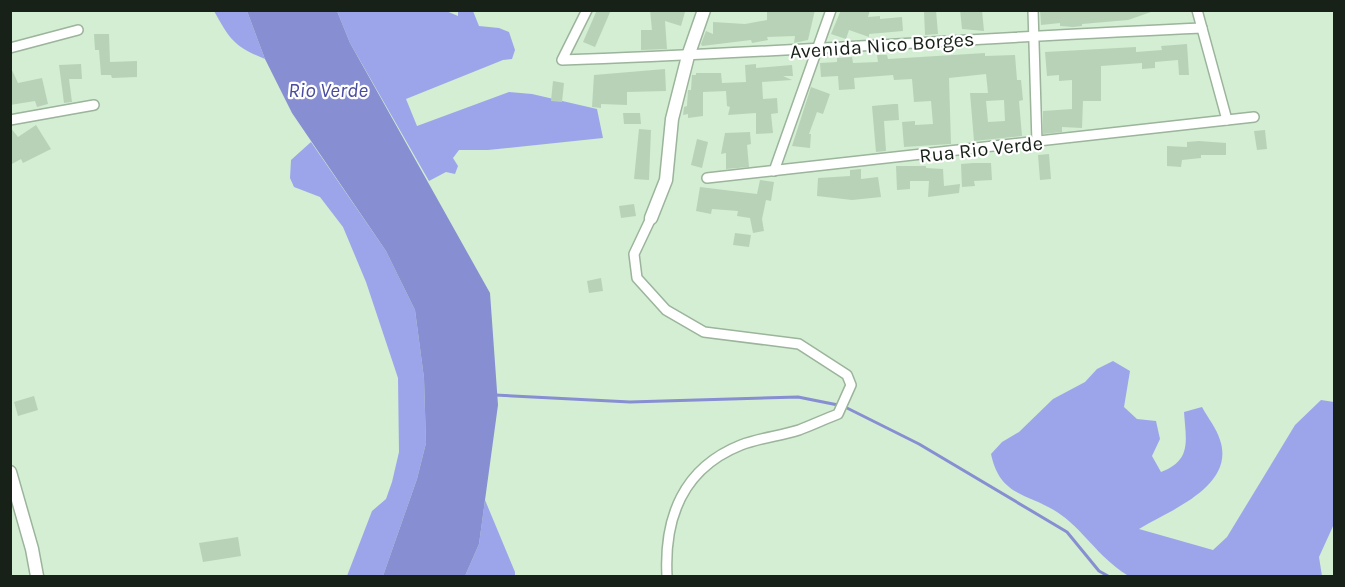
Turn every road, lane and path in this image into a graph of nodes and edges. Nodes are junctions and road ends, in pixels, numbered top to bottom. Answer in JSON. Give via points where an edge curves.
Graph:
{"nodes":[{"id":1,"x":587,"y":10,"type":"edge"},
{"id":2,"x":704,"y":10,"type":"edge"},
{"id":3,"x":831,"y":10,"type":"edge"},
{"id":4,"x":1033,"y":10,"type":"edge"},
{"id":5,"x":1197,"y":10,"type":"edge"},
{"id":6,"x":1202,"y":28,"type":"junction"},
{"id":7,"x":78,"y":30,"type":"dead end"},
{"id":8,"x":1033,"y":35,"type":"junction"},
{"id":9,"x":10,"y":48,"type":"edge"},
{"id":10,"x":816,"y":50,"type":"junction"},
{"id":11,"x":688,"y":56,"type":"junction"},
{"id":12,"x":93,"y":105,"type":"dead end"},
{"id":13,"x":1254,"y":117,"type":"dead end"},
{"id":14,"x":10,"y":120,"type":"edge"},
{"id":15,"x":1227,"y":120,"type":"junction"},
{"id":16,"x":1038,"y":143,"type":"junction"},
{"id":17,"x":774,"y":171,"type":"junction"},
{"id":18,"x":707,"y":178,"type":"dead end"},
{"id":19,"x":651,"y":218,"type":"joint"},
{"id":20,"x":10,"y":472,"type":"edge"},
{"id":21,"x":37,"y":576,"type":"edge"},
{"id":22,"x":667,"y":576,"type":"edge"}],
"edges":[{"from":1,"to":11,"type":"street","name":"Avenida Nico Borges","via":[[562,60]]},
{"from":2,"to":11,"type":"street"},
{"from":3,"to":10,"type":"street"},
{"from":4,"to":8,"type":"street"},
{"from":5,"to":6,"type":"street"},
{"from":6,"to":8,"type":"street","name":"Avenida Nico Borges"},
{"from":6,"to":15,"type":"street"},
{"from":7,"to":9,"type":"street"},
{"from":8,"to":10,"type":"street","name":"Avenida Nico Borges"},
{"from":8,"to":16,"type":"street"},
{"from":10,"to":11,"type":"street","name":"Avenida Nico Borges"},
{"from":10,"to":17,"type":"street"},
{"from":11,"to":19,"type":"street","via":[[672,119],[666,180]]},
{"from":12,"to":14,"type":"street"},
{"from":13,"to":15,"type":"street","name":"Rua Rio Verde"},
{"from":15,"to":16,"type":"street","name":"Rua Rio Verde"},
{"from":16,"to":17,"type":"street","name":"Rua Rio Verde"},
{"from":17,"to":18,"type":"street","name":"Rua Rio Verde"},
{"from":19,"to":22,"type":"street","via":[[634,255],[637,278],[666,310],[704,332],[799,344],[847,375],[851,385],[838,414],[742,445],[719,456],[689,481],[674,512]]},
{"from":20,"to":21,"type":"street"}]}
